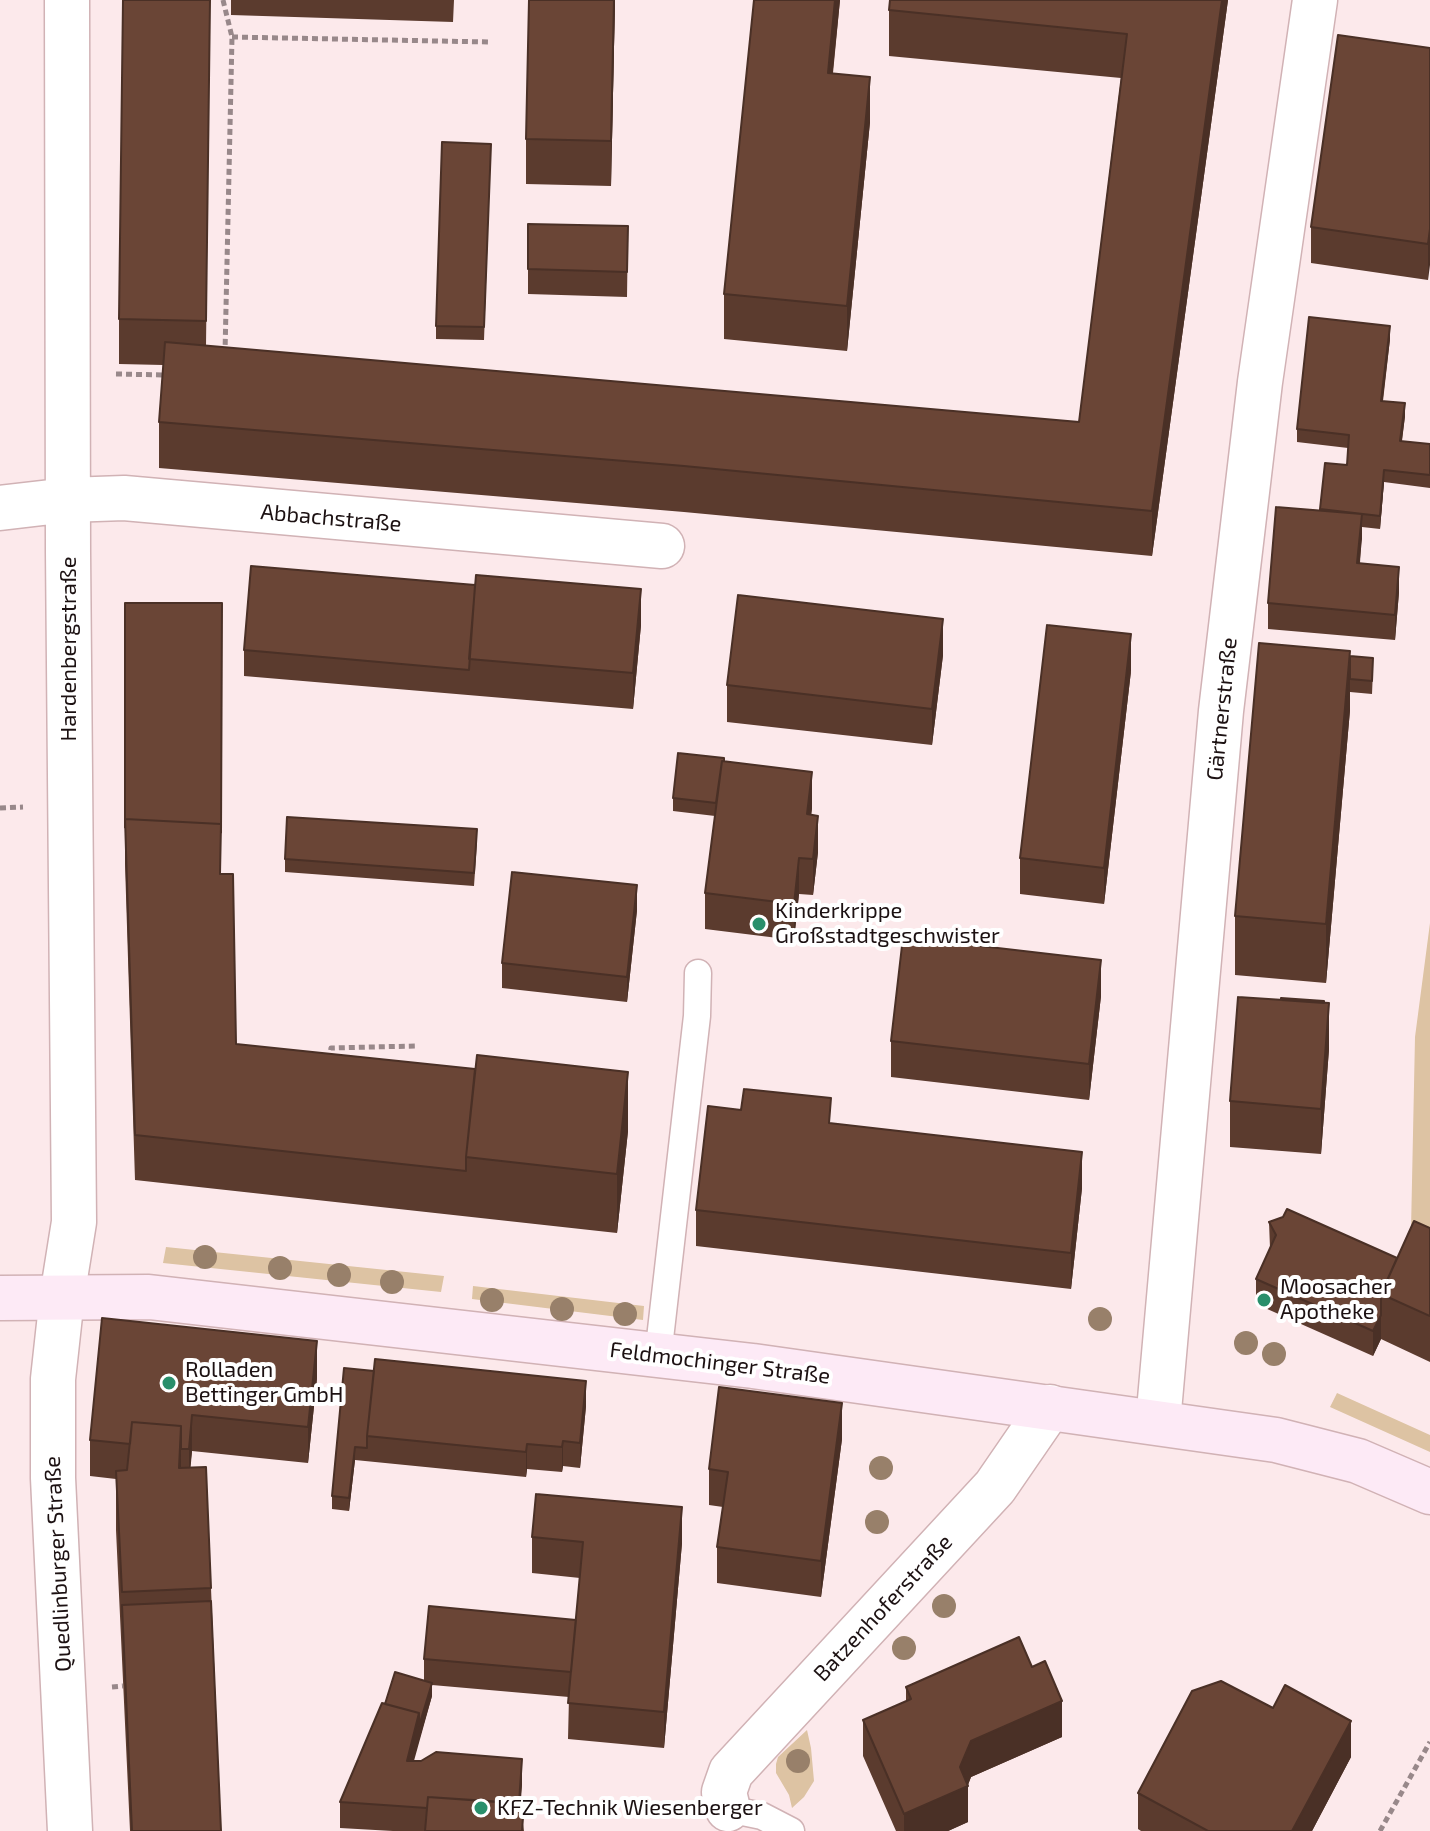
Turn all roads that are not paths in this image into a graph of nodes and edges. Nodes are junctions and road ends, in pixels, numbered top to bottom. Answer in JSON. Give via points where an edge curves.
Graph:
{"nodes":[{"id":1,"x":67,"y":0,"type":"edge"},
{"id":2,"x":1315,"y":0,"type":"edge"},
{"id":3,"x":68,"y":500,"type":"junction"},
{"id":4,"x":0,"y":508,"type":"edge"},
{"id":5,"x":662,"y":546,"type":"dead end"},
{"id":6,"x":698,"y":973,"type":"dead end"},
{"id":7,"x":62,"y":1297,"type":"junction"},
{"id":8,"x":0,"y":1298,"type":"edge"},
{"id":9,"x":658,"y":1356,"type":"junction"},
{"id":10,"x":1050,"y":1407,"type":"junction"},
{"id":11,"x":1158,"y":1422,"type":"junction"},
{"id":12,"x":1430,"y":1492,"type":"edge"},
{"id":13,"x":728,"y":1809,"type":"joint"},
{"id":14,"x":70,"y":1831,"type":"edge"},
{"id":15,"x":791,"y":1831,"type":"edge"}],
"edges":[{"from":1,"to":3,"type":"street","name":"Hardenbergstraße"},
{"from":2,"to":11,"type":"street","name":"Gärtnerstraße","via":[[1260,382],[1221,711]]},
{"from":3,"to":4,"type":"street","name":"Abbachstraße"},
{"from":3,"to":5,"type":"street","name":"Abbachstraße","via":[[124,498]]},
{"from":3,"to":7,"type":"street","name":"Hardenbergstraße","via":[[74,1222]]},
{"from":6,"to":9,"type":"lane"},
{"from":7,"to":8,"type":"street","name":"Feldmochinger Straße"},
{"from":7,"to":9,"type":"street","name":"Feldmochinger Straße","via":[[149,1297]]},
{"from":7,"to":14,"type":"street","name":"Quedlinburger Straße","via":[[53,1379],[53,1478]]},
{"from":9,"to":10,"type":"street","name":"Feldmochinger Straße"},
{"from":10,"to":11,"type":"street","name":"Feldmochinger Straße"},
{"from":10,"to":13,"type":"street","name":"Batzenhoferstraße","via":[[995,1487],[731,1772],[724,1792]]},
{"from":11,"to":12,"type":"street","name":"Feldmochinger Straße","via":[[1276,1440],[1358,1461]]},
{"from":13,"to":15,"type":"lane","via":[[762,1816]]}]}
